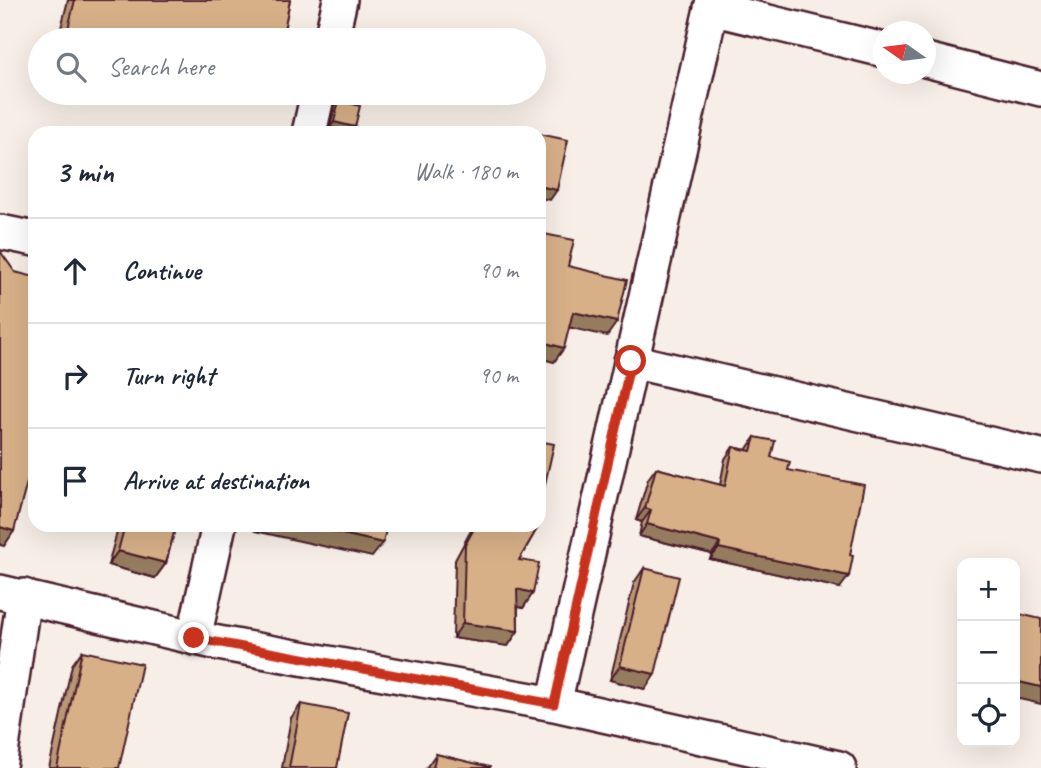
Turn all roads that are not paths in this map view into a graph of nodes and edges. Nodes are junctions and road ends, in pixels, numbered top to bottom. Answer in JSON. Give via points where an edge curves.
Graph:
{"nodes":[{"id":1,"x":340,"y":0,"type":"edge"},
{"id":2,"x":712,"y":4,"type":"edge"},
{"id":3,"x":334,"y":28,"type":"edge"},
{"id":4,"x":873,"y":47,"type":"edge"},
{"id":5,"x":936,"y":63,"type":"edge"},
{"id":6,"x":1041,"y":89,"type":"edge"},
{"id":7,"x":315,"y":105,"type":"edge"},
{"id":8,"x":311,"y":126,"type":"edge"},
{"id":9,"x":0,"y":232,"type":"edge"},
{"id":10,"x":28,"y":238,"type":"edge"},
{"id":11,"x":631,"y":361,"type":"junction"},
{"id":12,"x":1041,"y":456,"type":"edge"},
{"id":13,"x":217,"y":532,"type":"edge"},
{"id":14,"x":12,"y":594,"type":"edge"},
{"id":15,"x":194,"y":638,"type":"junction"},
{"id":16,"x":554,"y":704,"type":"junction"},
{"id":17,"x":0,"y":761,"type":"edge"},
{"id":18,"x":839,"y":768,"type":"edge"}],
"edges":[{"from":1,"to":3,"type":"street"},
{"from":2,"to":4,"type":"street"},
{"from":2,"to":11,"type":"street"},
{"from":5,"to":6,"type":"street"},
{"from":7,"to":8,"type":"street"},
{"from":9,"to":10,"type":"street"},
{"from":11,"to":12,"type":"street"},
{"from":11,"to":16,"type":"street"},
{"from":13,"to":15,"type":"street"},
{"from":14,"to":15,"type":"street"},
{"from":14,"to":17,"type":"street"},
{"from":15,"to":16,"type":"street"},
{"from":16,"to":18,"type":"street"}]}
